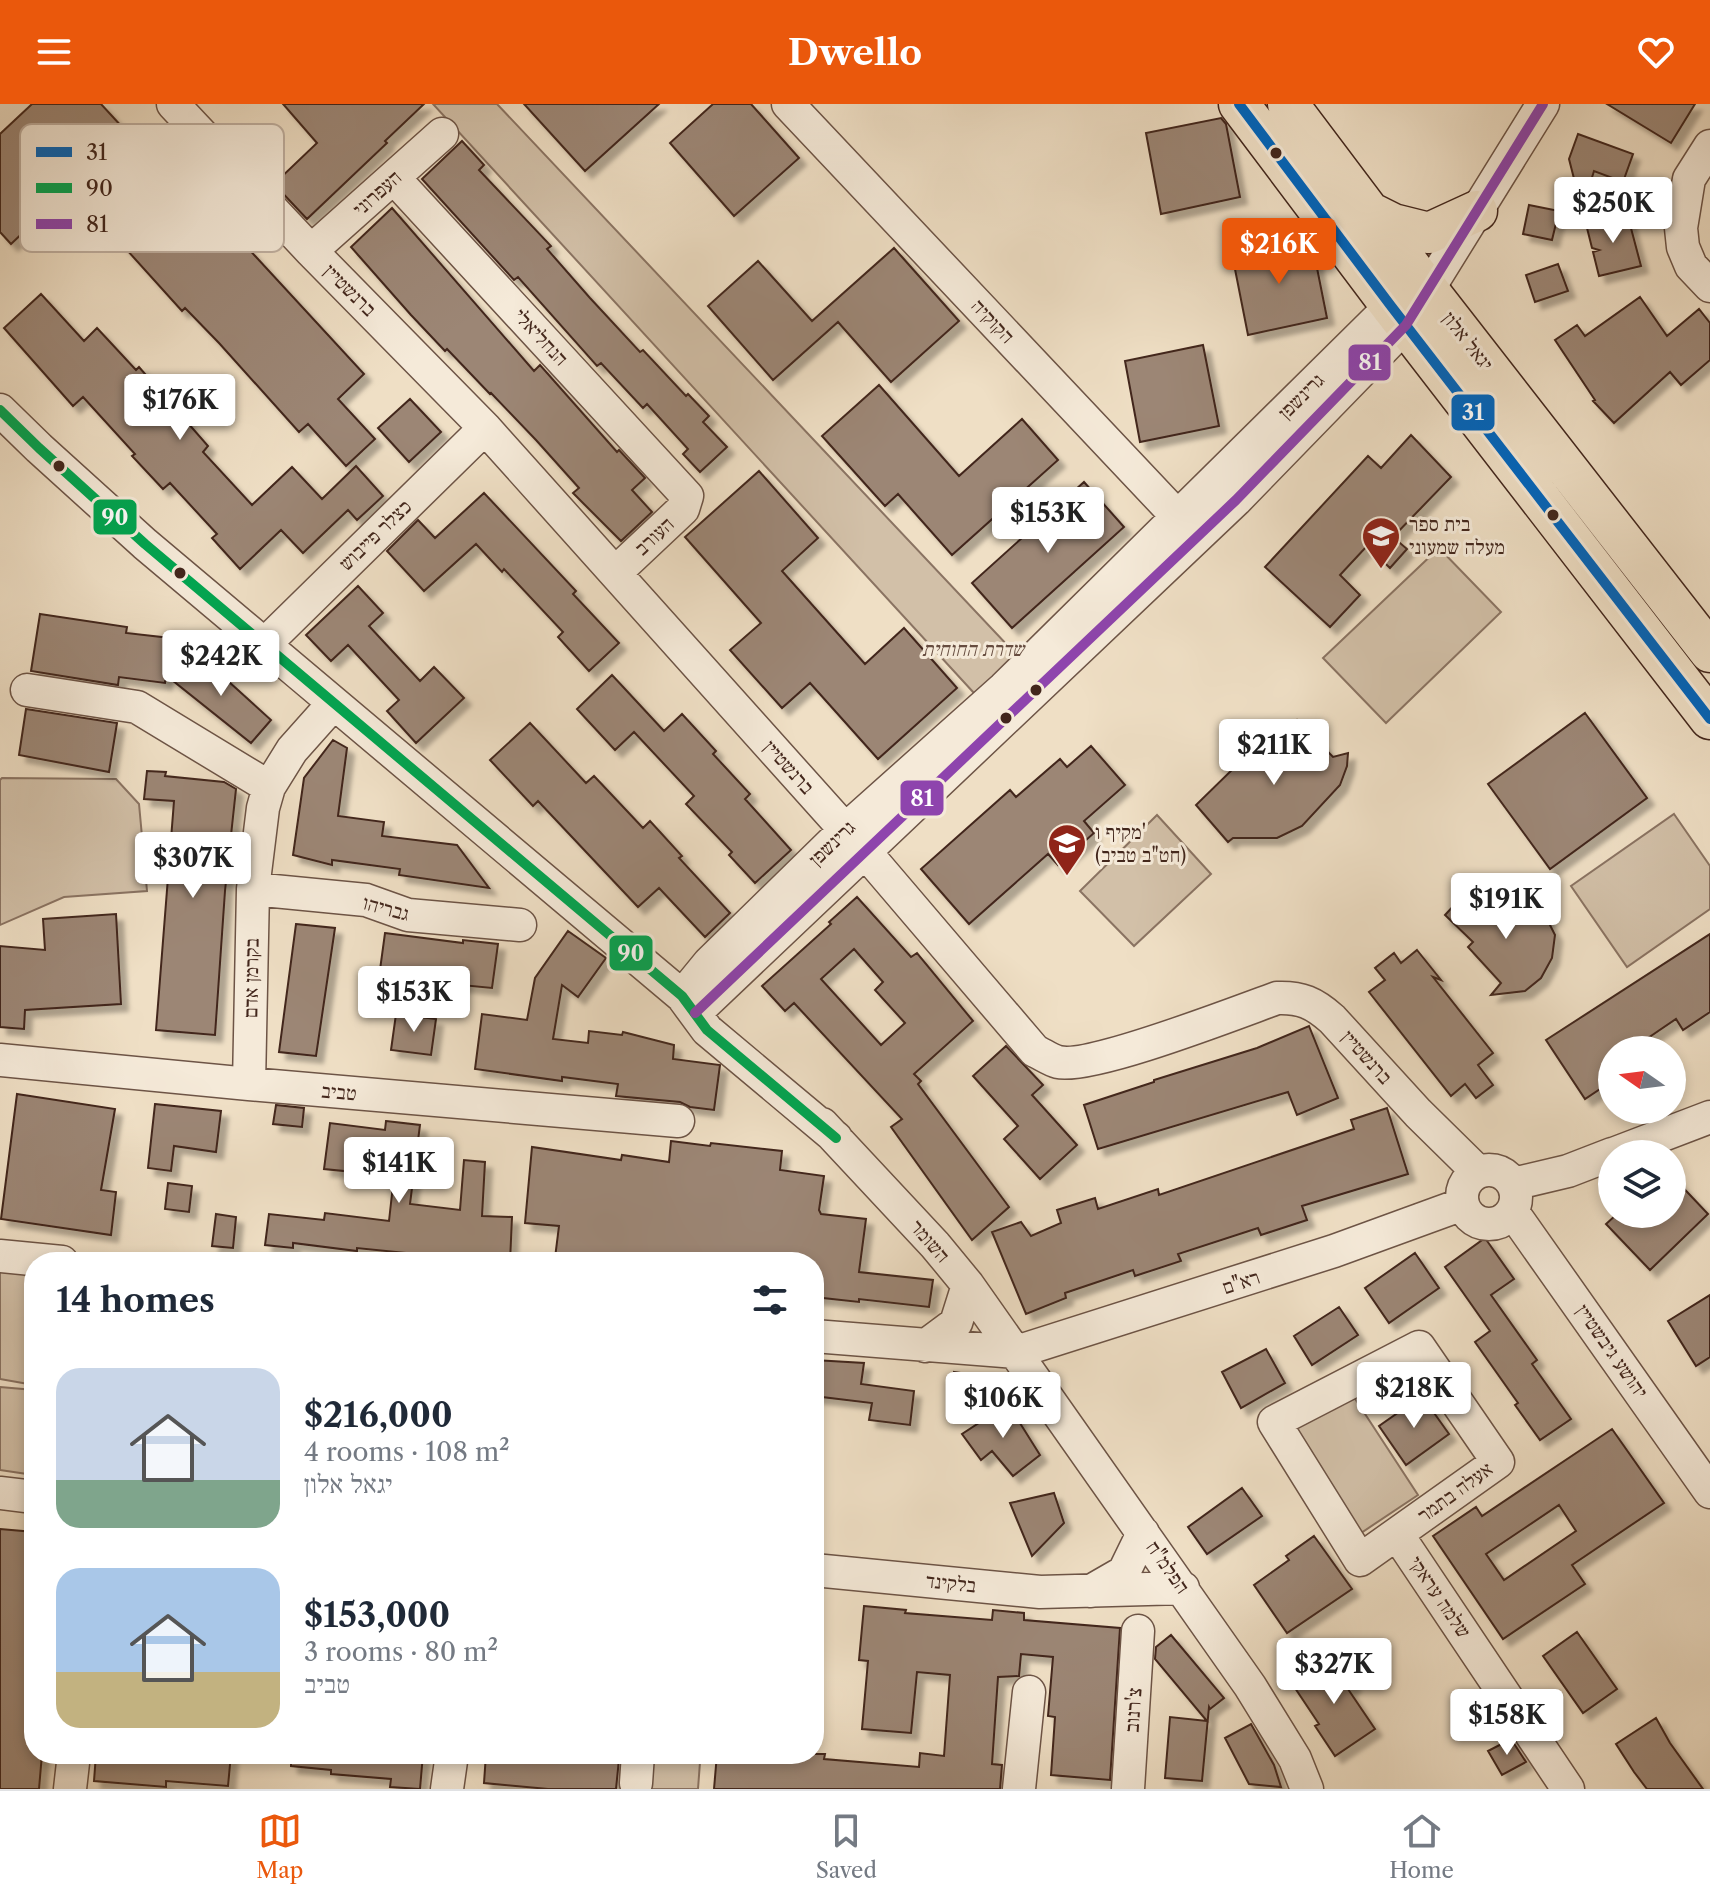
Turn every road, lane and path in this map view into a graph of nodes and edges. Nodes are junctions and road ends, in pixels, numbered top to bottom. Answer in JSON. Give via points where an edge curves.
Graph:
{"nodes":[{"id":1,"x":173,"y":104,"type":"edge"},
{"id":2,"x":788,"y":104,"type":"edge"},
{"id":3,"x":1239,"y":104,"type":"edge"},
{"id":4,"x":1288,"y":104,"type":"edge"},
{"id":5,"x":1543,"y":104,"type":"edge"},
{"id":6,"x":192,"y":124,"type":"edge"},
{"id":7,"x":442,"y":134,"type":"dead end"},
{"id":8,"x":1710,"y":146,"type":"edge"},
{"id":9,"x":394,"y":178,"type":"junction"},
{"id":10,"x":1477,"y":211,"type":"junction"},
{"id":11,"x":1373,"y":214,"type":"junction"},
{"id":12,"x":284,"y":222,"type":"edge"},
{"id":13,"x":311,"y":251,"type":"junction"},
{"id":14,"x":1710,"y":286,"type":"edge"},
{"id":15,"x":1428,"y":290,"type":"junction"},
{"id":16,"x":1398,"y":316,"type":"junction"},
{"id":17,"x":0,"y":410,"type":"edge"},
{"id":18,"x":485,"y":428,"type":"junction"},
{"id":19,"x":687,"y":496,"type":"joint"},
{"id":20,"x":1187,"y":528,"type":"junction"},
{"id":21,"x":615,"y":573,"type":"junction"},
{"id":22,"x":266,"y":643,"type":"junction"},
{"id":23,"x":1710,"y":652,"type":"edge"},
{"id":24,"x":27,"y":690,"type":"dead end"},
{"id":25,"x":333,"y":704,"type":"junction"},
{"id":26,"x":1710,"y":719,"type":"edge"},
{"id":27,"x":269,"y":787,"type":"junction"},
{"id":28,"x":856,"y":841,"type":"junction"},
{"id":29,"x":253,"y":889,"type":"junction"},
{"id":30,"x":520,"y":925,"type":"dead end"},
{"id":31,"x":695,"y":1005,"type":"junction"},
{"id":32,"x":0,"y":1060,"type":"edge"},
{"id":33,"x":249,"y":1084,"type":"junction"},
{"id":34,"x":1710,"y":1117,"type":"edge"},
{"id":35,"x":678,"y":1121,"type":"dead end"},
{"id":36,"x":1649,"y":1140,"type":"edge"},
{"id":37,"x":1598,"y":1159,"type":"edge"},
{"id":38,"x":1478,"y":1172,"type":"junction"},
{"id":39,"x":1513,"y":1197,"type":"junction"},
{"id":40,"x":1463,"y":1204,"type":"junction"},
{"id":41,"x":0,"y":1256,"type":"edge"},
{"id":42,"x":24,"y":1258,"type":"edge"},
{"id":43,"x":968,"y":1285,"type":"junction"},
{"id":44,"x":1070,"y":1336,"type":"junction"},
{"id":45,"x":824,"y":1337,"type":"edge"},
{"id":46,"x":925,"y":1346,"type":"junction"},
{"id":47,"x":1016,"y":1352,"type":"junction"},
{"id":48,"x":1051,"y":1402,"type":"junction"},
{"id":49,"x":1311,"y":1402,"type":"joint"},
{"id":50,"x":1710,"y":1492,"type":"edge"},
{"id":51,"x":0,"y":1493,"type":"edge"},
{"id":52,"x":24,"y":1496,"type":"edge"},
{"id":53,"x":1143,"y":1533,"type":"junction"},
{"id":54,"x":1397,"y":1534,"type":"junction"},
{"id":55,"x":824,"y":1571,"type":"edge"},
{"id":56,"x":1183,"y":1588,"type":"junction"},
{"id":57,"x":1088,"y":1592,"type":"junction"},
{"id":58,"x":1138,"y":1631,"type":"dead end"},
{"id":59,"x":1029,"y":1692,"type":"dead end"},
{"id":60,"x":73,"y":1764,"type":"edge"},
{"id":61,"x":451,"y":1764,"type":"edge"},
{"id":62,"x":1555,"y":1784,"type":"edge"},
{"id":63,"x":70,"y":1789,"type":"edge"},
{"id":64,"x":447,"y":1789,"type":"edge"},
{"id":65,"x":1019,"y":1789,"type":"edge"},
{"id":66,"x":1128,"y":1789,"type":"edge"},
{"id":67,"x":1307,"y":1789,"type":"edge"}],
"edges":[{"from":1,"to":6,"type":"street","name":"ברנשטיין"},
{"from":2,"to":20,"type":"street","name":"הקוקיה"},
{"from":3,"to":16,"type":"main road","name":"יגאל אלון"},
{"from":4,"to":11,"type":"main road","name":"יגאל אלון"},
{"from":5,"to":10,"type":"street"},
{"from":7,"to":9,"type":"street","name":"העפרוני"},
{"from":8,"to":14,"type":"street","via":[[1689,179],[1681,228],[1691,266]]},
{"from":9,"to":13,"type":"street","name":"העפרוני"},
{"from":9,"to":19,"type":"street","name":"הנחליאלי"},
{"from":10,"to":11,"type":"main road","via":[[1429,233]]},
{"from":10,"to":15,"type":"street"},
{"from":11,"to":15,"type":"main road","name":"יגאל אלון"},
{"from":12,"to":13,"type":"street","name":"ברנשטיין"},
{"from":13,"to":18,"type":"street","name":"ברנשטיין"},
{"from":15,"to":16,"type":"street","name":"גרינשפן"},
{"from":15,"to":23,"type":"main road","name":"יגאל אלון"},
{"from":16,"to":20,"type":"street","name":"גרינשפן"},
{"from":16,"to":26,"type":"main road","name":"יגאל אלון"},
{"from":17,"to":22,"type":"street","name":"השומר","via":[[145,544]]},
{"from":18,"to":21,"type":"street","name":"ברנשטיין"},
{"from":18,"to":22,"type":"street","name":"כצלר פייבוש"},
{"from":19,"to":21,"type":"street","name":"העורב","via":[[683,509]]},
{"from":20,"to":28,"type":"street","name":"גרינשפן"},
{"from":21,"to":28,"type":"street","name":"ברנשטיין"},
{"from":22,"to":25,"type":"street","name":"השומר"},
{"from":24,"to":27,"type":"street","via":[[137,707]]},
{"from":25,"to":27,"type":"street","name":"בקרמן אדם","via":[[292,750]]},
{"from":25,"to":31,"type":"street","name":"השומר"},
{"from":27,"to":29,"type":"street","name":"בקרמן אדם"},
{"from":28,"to":31,"type":"street","name":"גרינשפן"},
{"from":28,"to":38,"type":"street","name":"ברנשטיין","via":[[1035,1051],[1059,1063],[1082,1062],[1277,998],[1296,998],[1316,1005],[1332,1019]]},
{"from":29,"to":30,"type":"street","name":"גבריהו","via":[[366,900],[408,915]]},
{"from":29,"to":33,"type":"street","name":"בקרמן אדם"},
{"from":31,"to":43,"type":"street","name":"השומר","via":[[707,1030],[836,1138]]},
{"from":32,"to":33,"type":"street","name":"טביב"},
{"from":33,"to":35,"type":"street","name":"טביב"},
{"from":34,"to":36,"type":"street"},
{"from":37,"to":39,"type":"street"},
{"from":38,"to":39,"type":"street","via":[[1494,1170],[1508,1178]]},
{"from":38,"to":40,"type":"street","via":[[1467,1182]]},
{"from":39,"to":40,"type":"street","via":[[1499,1222],[1473,1219]]},
{"from":39,"to":50,"type":"street","name":"יהושע גיבשטיין"},
{"from":40,"to":44,"type":"street","name":"רא\"ם"},
{"from":41,"to":42,"type":"street"},
{"from":43,"to":46,"type":"street","via":[[956,1323]]},
{"from":43,"to":47,"type":"street","name":"השומר"},
{"from":44,"to":47,"type":"street","name":"רא\"ם"},
{"from":44,"to":48,"type":"street","via":[[1057,1356]]},
{"from":45,"to":46,"type":"street"},
{"from":46,"to":47,"type":"street"},
{"from":47,"to":48,"type":"street","name":"הפלמ\"ח"},
{"from":48,"to":53,"type":"street","name":"הפלמ\"ח"},
{"from":49,"to":54,"type":"street","name":"שלמה עראקי","via":[[1274,1422],[1360,1560]]},
{"from":49,"to":54,"type":"street","name":"אעלה בתמר","via":[[1419,1347],[1498,1462]]},
{"from":51,"to":52,"type":"street"},
{"from":53,"to":56,"type":"street","name":"הפלמ\"ח"},
{"from":53,"to":57,"type":"street","name":"בלקינד","via":[[1124,1572]]},
{"from":54,"to":62,"type":"street","name":"שלמה עראקי"},
{"from":55,"to":57,"type":"street","name":"בלקינד"},
{"from":56,"to":57,"type":"street","name":"בלקינד"},
{"from":56,"to":67,"type":"street","name":"הפלמ\"ח","via":[[1250,1686],[1295,1759]]},
{"from":58,"to":66,"type":"street","name":"צ'רנוב"},
{"from":59,"to":65,"type":"street"},
{"from":60,"to":63,"type":"street"},
{"from":61,"to":64,"type":"street"}]}
